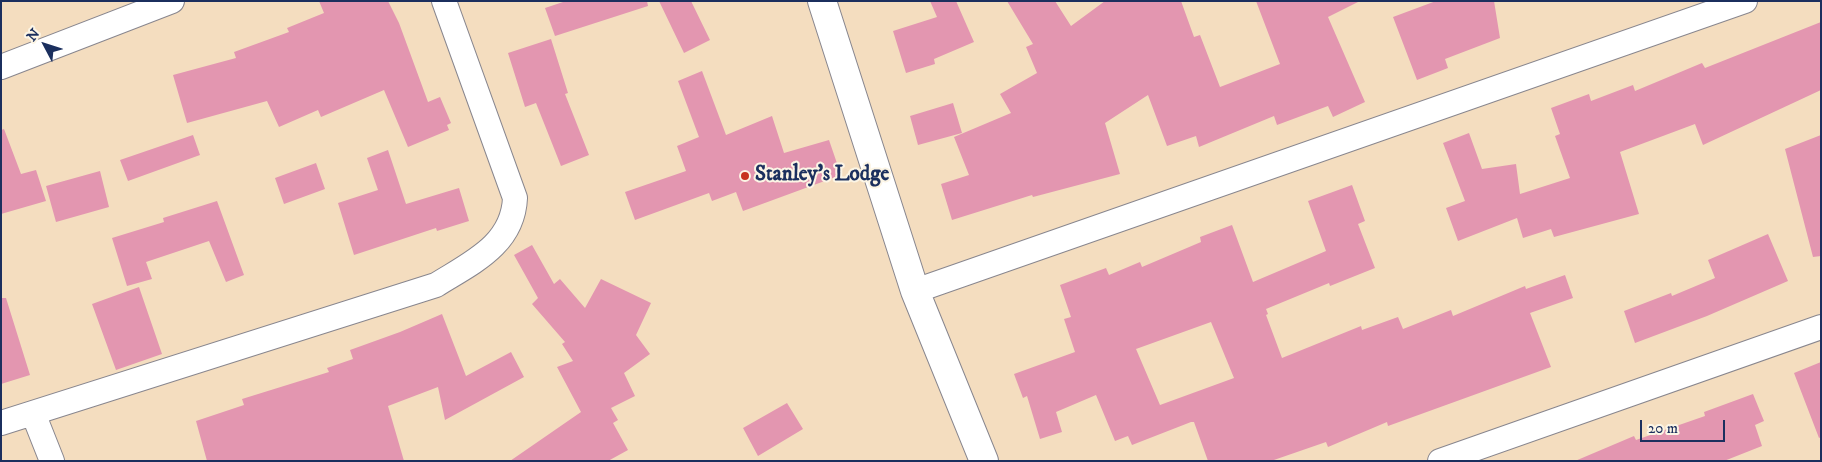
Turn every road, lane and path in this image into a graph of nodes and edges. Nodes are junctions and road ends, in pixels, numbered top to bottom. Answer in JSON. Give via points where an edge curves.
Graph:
{"nodes":[{"id":1,"x":172,"y":1,"type":"edge"},
{"id":2,"x":444,"y":1,"type":"edge"},
{"id":3,"x":822,"y":1,"type":"edge"},
{"id":4,"x":1745,"y":1,"type":"edge"},
{"id":5,"x":1,"y":67,"type":"edge"},
{"id":6,"x":915,"y":291,"type":"junction"},
{"id":7,"x":1821,"y":328,"type":"edge"},
{"id":8,"x":33,"y":413,"type":"junction"},
{"id":9,"x":1,"y":423,"type":"edge"},
{"id":10,"x":52,"y":461,"type":"edge"},
{"id":11,"x":984,"y":461,"type":"edge"},
{"id":12,"x":1440,"y":461,"type":"edge"}],
"edges":[{"from":1,"to":5,"type":"street"},
{"from":2,"to":8,"type":"street","via":[[515,198],[513,219],[491,250],[436,285]]},
{"from":3,"to":6,"type":"street"},
{"from":4,"to":6,"type":"street"},
{"from":6,"to":11,"type":"street"},
{"from":7,"to":12,"type":"street"},
{"from":8,"to":9,"type":"street"},
{"from":8,"to":10,"type":"street"}]}
